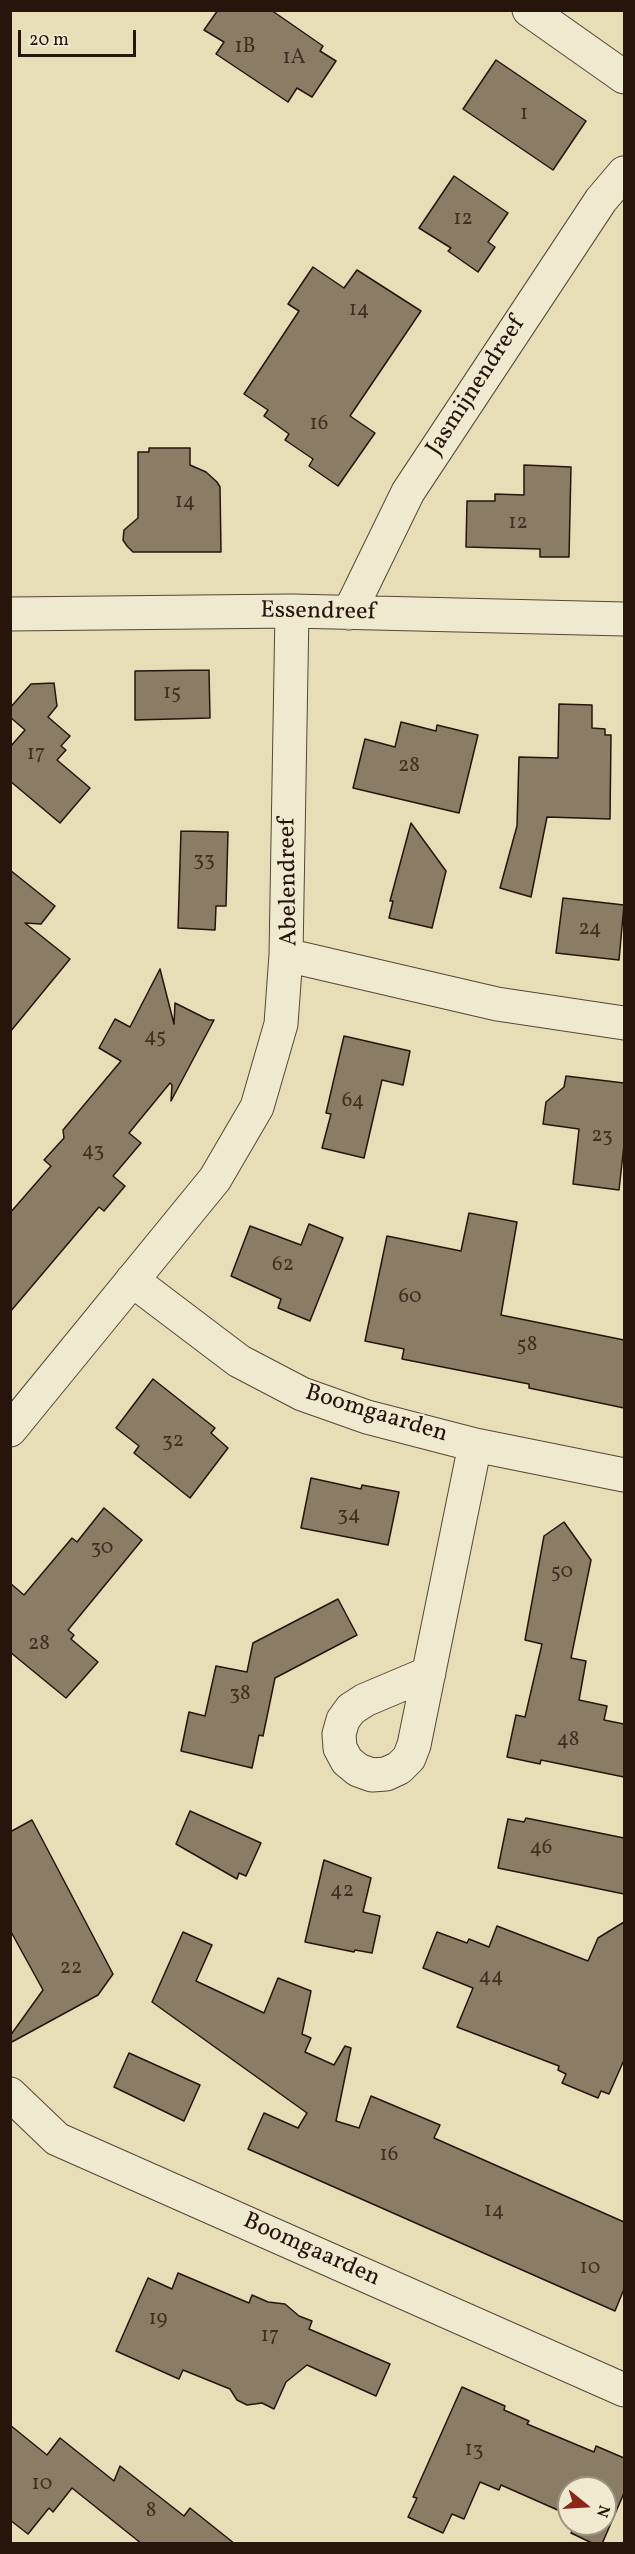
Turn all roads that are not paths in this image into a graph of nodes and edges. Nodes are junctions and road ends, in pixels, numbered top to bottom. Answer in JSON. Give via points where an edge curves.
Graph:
{"nodes":[{"id":1,"x":529,"y":10,"type":"edge"},
{"id":2,"x":624,"y":77,"type":"edge"},
{"id":3,"x":624,"y":174,"type":"edge"},
{"id":4,"x":292,"y":611,"type":"junction"},
{"id":5,"x":350,"y":613,"type":"junction"},
{"id":6,"x":10,"y":614,"type":"edge"},
{"id":7,"x":624,"y":619,"type":"edge"},
{"id":8,"x":286,"y":955,"type":"junction"},
{"id":9,"x":624,"y":1023,"type":"edge"},
{"id":10,"x":132,"y":1280,"type":"junction"},
{"id":11,"x":10,"y":1430,"type":"edge"},
{"id":12,"x":475,"y":1445,"type":"junction"},
{"id":13,"x":624,"y":1475,"type":"edge"},
{"id":14,"x":429,"y":1673,"type":"dead end"},
{"id":15,"x":10,"y":2094,"type":"edge"},
{"id":16,"x":624,"y":2390,"type":"edge"}],
"edges":[{"from":1,"to":2,"type":"street"},
{"from":3,"to":5,"type":"street","name":"Jasmijnendreef","via":[[601,200],[408,492]]},
{"from":4,"to":5,"type":"street","name":"Essendreef"},
{"from":4,"to":6,"type":"street","name":"Essendreef"},
{"from":4,"to":8,"type":"street","name":"Abelendreef"},
{"from":5,"to":7,"type":"street","name":"Essendreef"},
{"from":8,"to":9,"type":"street","name":"Abelendreef","via":[[497,1004]]},
{"from":8,"to":10,"type":"street","via":[[281,1024],[257,1107],[215,1179]]},
{"from":10,"to":11,"type":"street"},
{"from":10,"to":12,"type":"street","name":"Boomgaarden","via":[[239,1361],[302,1394],[367,1417]]},
{"from":12,"to":13,"type":"street","name":"Boomgaarden"},
{"from":12,"to":14,"type":"street","name":"Boomgaarden"},
{"from":15,"to":16,"type":"street","name":"Boomgaarden","via":[[57,2139]]}]}
